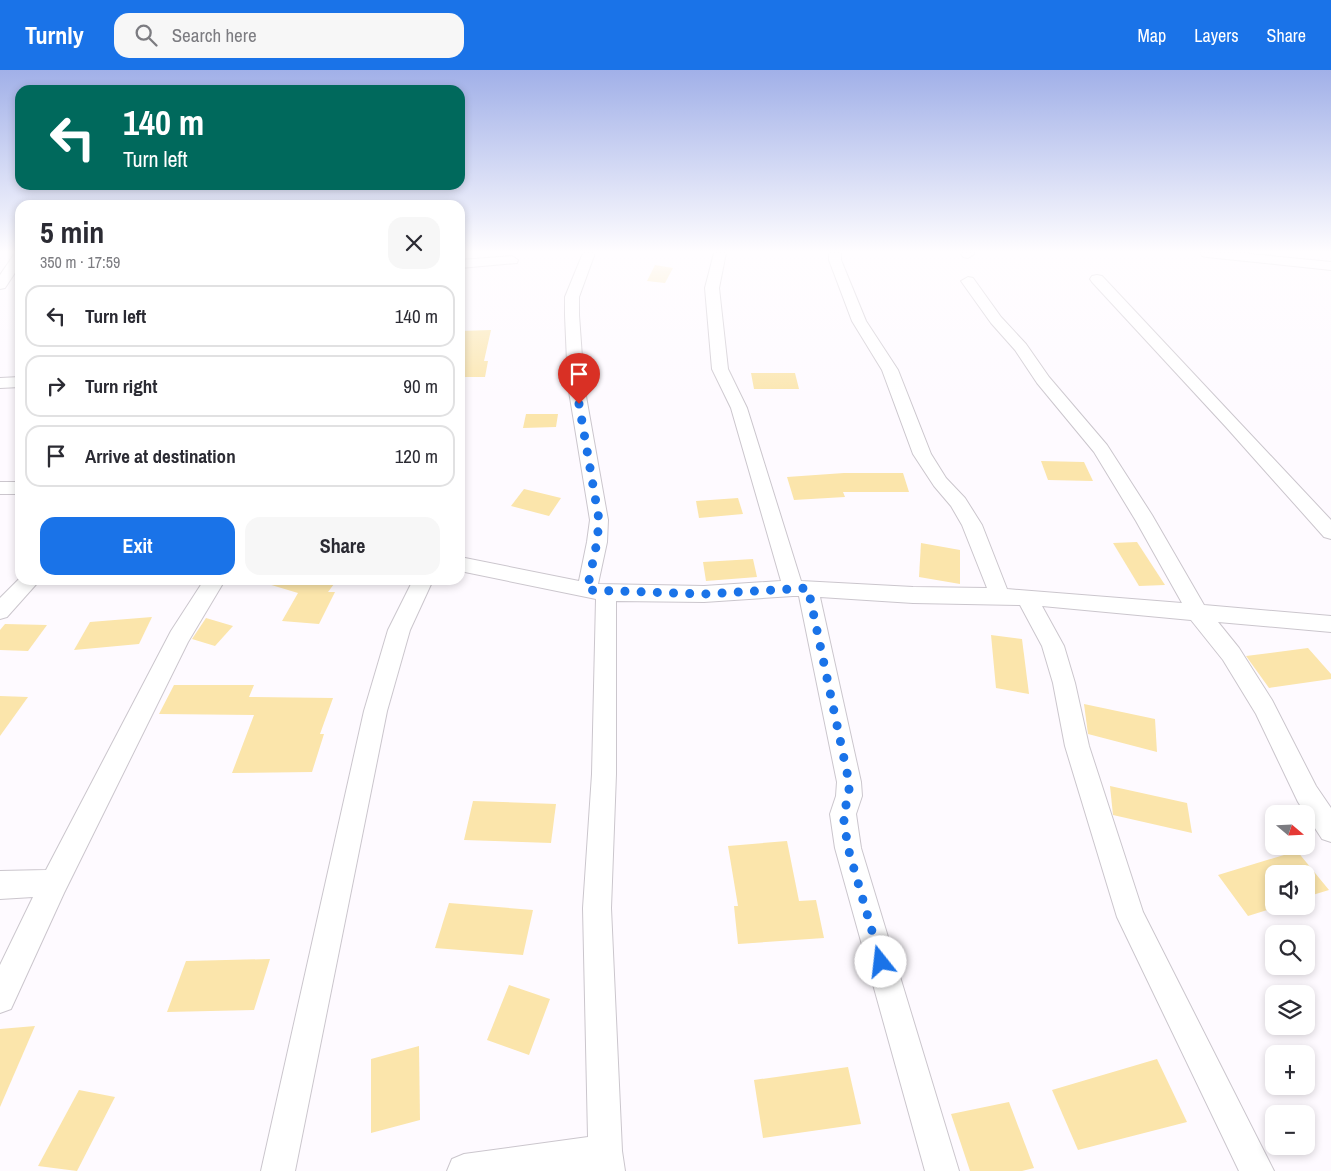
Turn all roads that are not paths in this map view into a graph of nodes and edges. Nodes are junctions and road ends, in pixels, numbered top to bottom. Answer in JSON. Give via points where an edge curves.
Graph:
{"nodes":[{"id":1,"x":572,"y":304,"type":"edge"},
{"id":2,"x":714,"y":304,"type":"edge"},
{"id":3,"x":852,"y":304,"type":"edge"},
{"id":4,"x":985,"y":304,"type":"edge"},
{"id":5,"x":1121,"y":304,"type":"edge"},
{"id":6,"x":15,"y":382,"type":"edge"},
{"id":7,"x":0,"y":383,"type":"edge"},
{"id":8,"x":0,"y":488,"type":"edge"},
{"id":9,"x":15,"y":488,"type":"edge"},
{"id":10,"x":1331,"y":532,"type":"edge"},
{"id":11,"x":465,"y":565,"type":"edge"},
{"id":12,"x":25,"y":585,"type":"edge"},
{"id":13,"x":212,"y":585,"type":"edge"},
{"id":14,"x":420,"y":585,"type":"edge"},
{"id":15,"x":801,"y":588,"type":"junction"},
{"id":16,"x":597,"y":591,"type":"junction"},
{"id":17,"x":998,"y":597,"type":"junction"},
{"id":18,"x":1026,"y":597,"type":"junction"},
{"id":19,"x":0,"y":611,"type":"edge"},
{"id":20,"x":1198,"y":614,"type":"junction"},
{"id":21,"x":1331,"y":624,"type":"edge"},
{"id":22,"x":1331,"y":830,"type":"edge"},
{"id":23,"x":54,"y":883,"type":"junction"},
{"id":24,"x":0,"y":885,"type":"edge"},
{"id":25,"x":0,"y":998,"type":"edge"},
{"id":26,"x":606,"y":1161,"type":"edge"},
{"id":27,"x":278,"y":1171,"type":"edge"},
{"id":28,"x":464,"y":1171,"type":"edge"},
{"id":29,"x":942,"y":1171,"type":"edge"},
{"id":30,"x":1257,"y":1171,"type":"edge"}],
"edges":[{"from":1,"to":16,"type":"street","via":[[576,385],[599,520]]},
{"from":2,"to":15,"type":"street","via":[[720,369],[739,408]]},
{"from":3,"to":17,"type":"street","via":[[890,370],[922,454],[972,525],[996,583]]},
{"from":4,"to":20,"type":"street","via":[[1101,449]]},
{"from":5,"to":10,"type":"street"},
{"from":6,"to":7,"type":"street"},
{"from":8,"to":9,"type":"street"},
{"from":11,"to":16,"type":"street"},
{"from":12,"to":19,"type":"street"},
{"from":13,"to":23,"type":"street","via":[[179,637]]},
{"from":14,"to":27,"type":"street","via":[[390,654],[336,889]]},
{"from":15,"to":16,"type":"street","via":[[704,594]]},
{"from":15,"to":17,"type":"street"},
{"from":15,"to":29,"type":"street","via":[[849,782],[849,796],[843,814],[848,848]]},
{"from":16,"to":26,"type":"street","via":[[604,774],[597,908]]},
{"from":17,"to":18,"type":"street"},
{"from":18,"to":20,"type":"street"},
{"from":18,"to":30,"type":"street","via":[[1053,646],[1078,746],[1131,918]]},
{"from":20,"to":21,"type":"street"},
{"from":20,"to":22,"type":"street","via":[[1231,654],[1250,684],[1307,794]]},
{"from":23,"to":24,"type":"street"},
{"from":23,"to":25,"type":"street"},
{"from":26,"to":28,"type":"street"}]}
